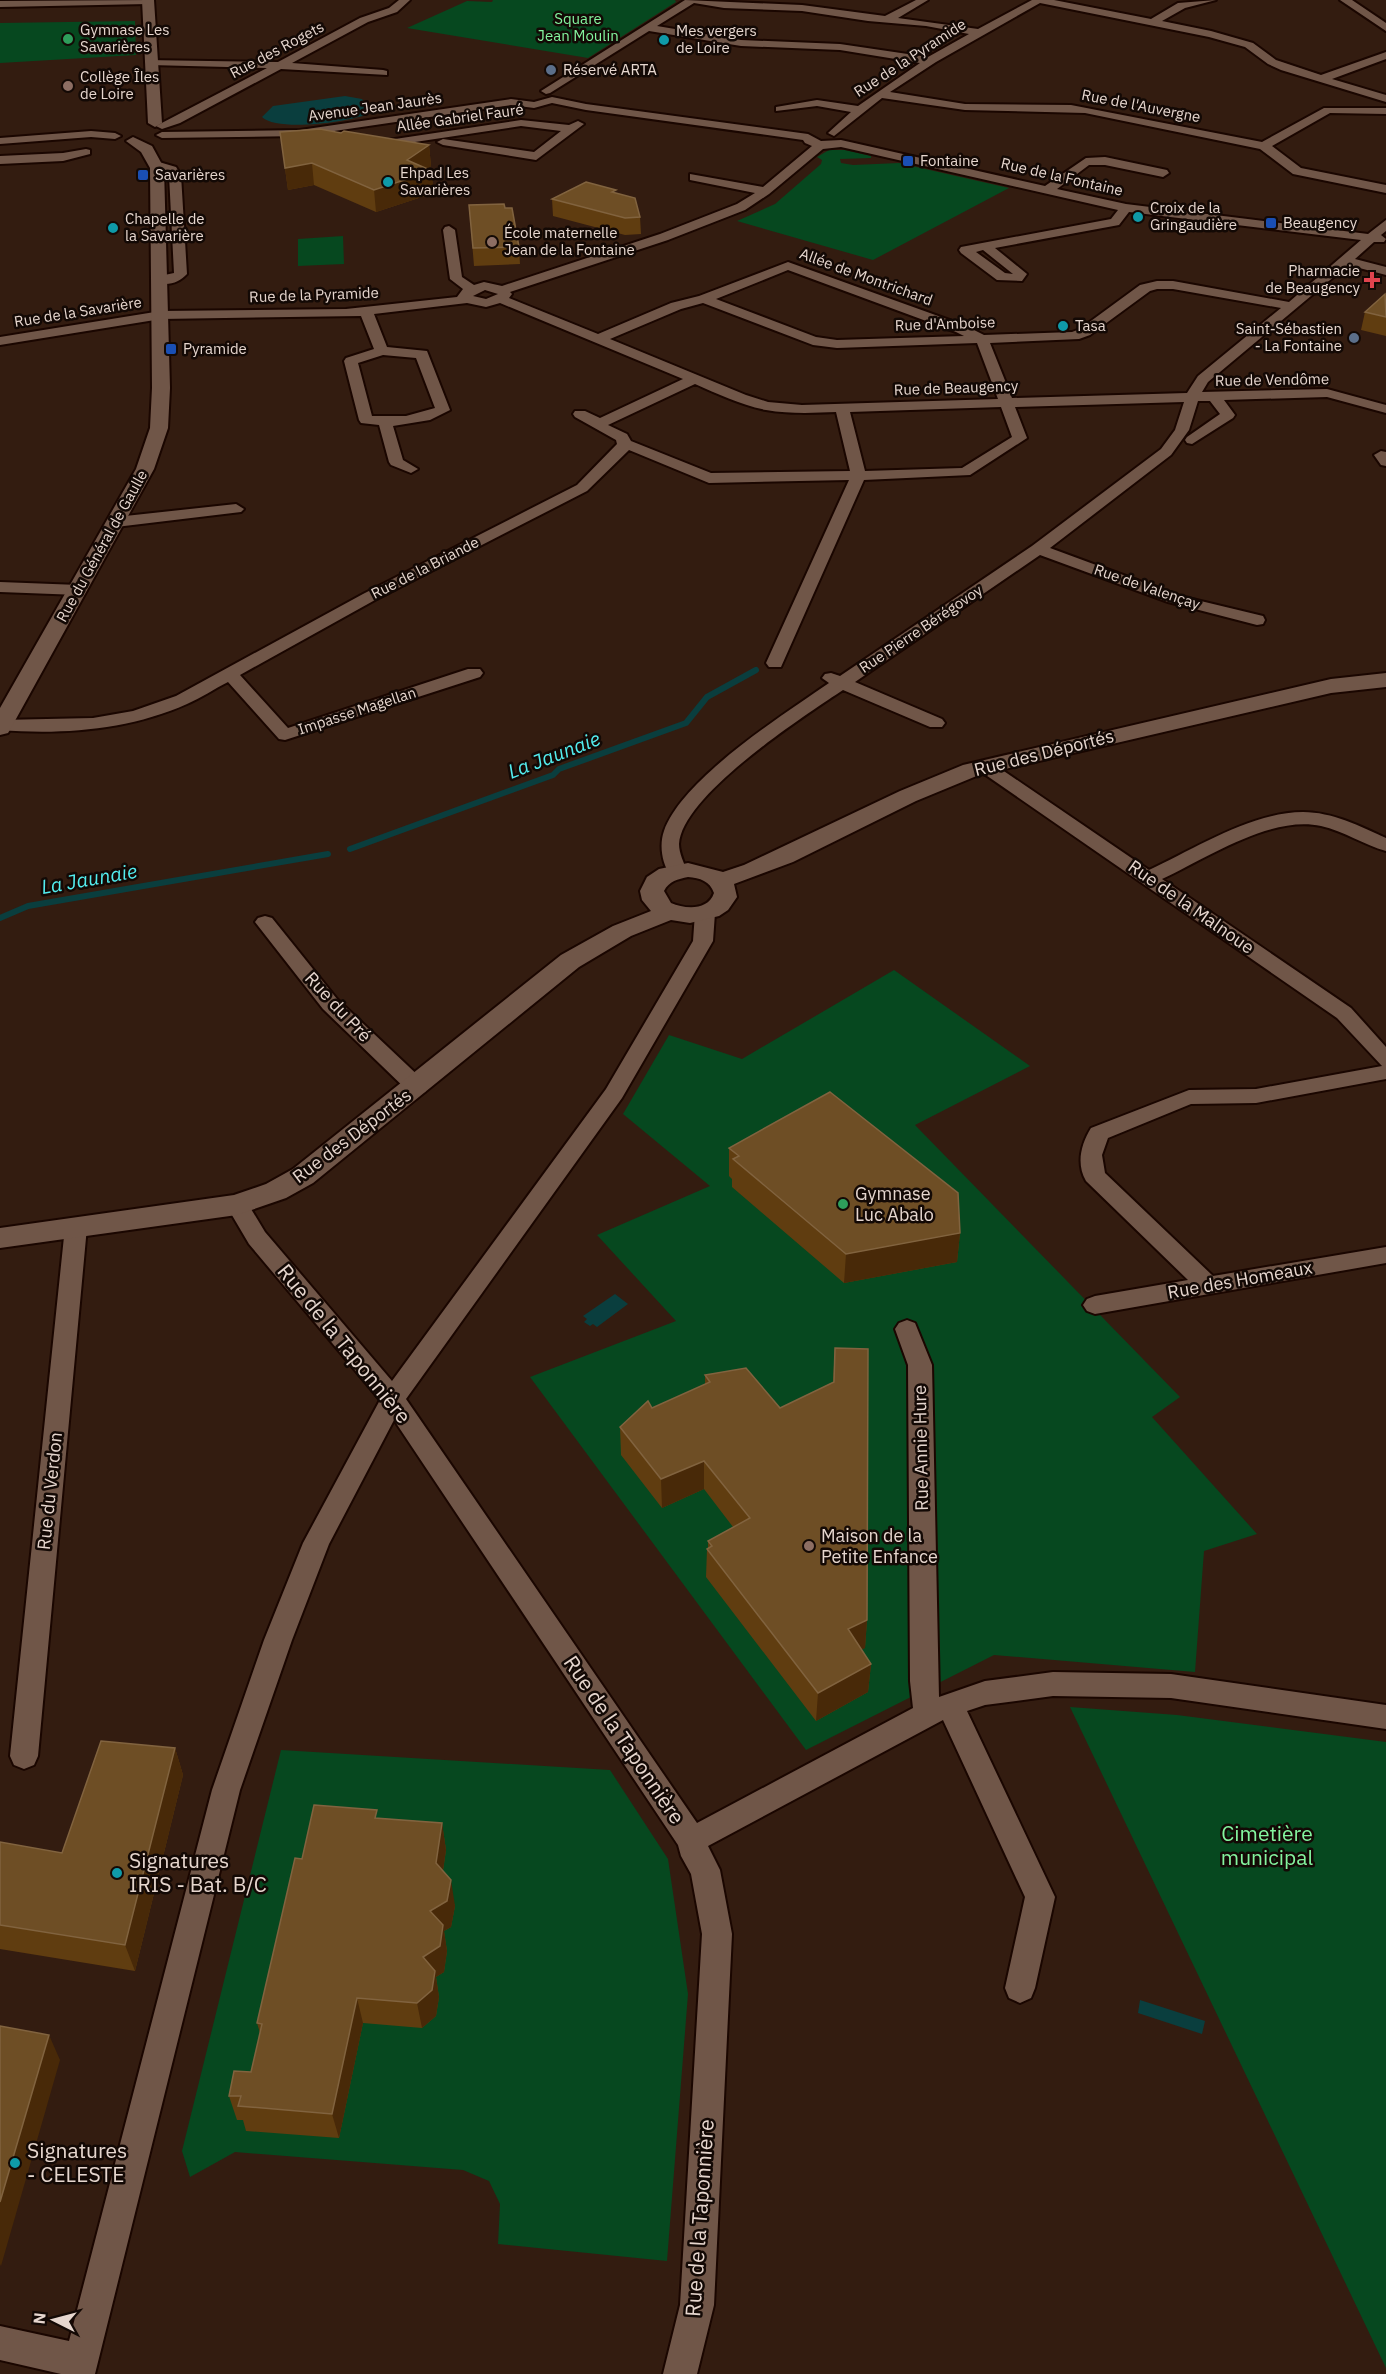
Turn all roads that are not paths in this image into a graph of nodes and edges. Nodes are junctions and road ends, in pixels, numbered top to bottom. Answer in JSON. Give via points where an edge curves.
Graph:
{"nodes":[{"id":1,"x":405,"y":0,"type":"edge"},
{"id":2,"x":692,"y":0,"type":"edge"},
{"id":3,"x":923,"y":0,"type":"edge"},
{"id":4,"x":1039,"y":0,"type":"edge"},
{"id":5,"x":1211,"y":0,"type":"edge"},
{"id":6,"x":1345,"y":0,"type":"edge"},
{"id":7,"x":148,"y":1,"type":"edge"},
{"id":8,"x":780,"y":3,"type":"edge"},
{"id":9,"x":0,"y":4,"type":"edge"},
{"id":10,"x":888,"y":20,"type":"junction"},
{"id":11,"x":1154,"y":22,"type":"junction"},
{"id":12,"x":648,"y":28,"type":"junction"},
{"id":13,"x":1386,"y":28,"type":"edge"},
{"id":14,"x":980,"y":33,"type":"junction"},
{"id":15,"x":772,"y":44,"type":"junction"},
{"id":16,"x":846,"y":48,"type":"junction"},
{"id":17,"x":1386,"y":55,"type":"edge"},
{"id":18,"x":801,"y":57,"type":"dead end"},
{"id":19,"x":767,"y":59,"type":"dead end"},
{"id":20,"x":150,"y":62,"type":"junction"},
{"id":21,"x":931,"y":62,"type":"junction"},
{"id":22,"x":280,"y":65,"type":"junction"},
{"id":23,"x":383,"y":73,"type":"dead end"},
{"id":24,"x":1321,"y":79,"type":"junction"},
{"id":25,"x":518,"y":91,"type":"dead end"},
{"id":26,"x":544,"y":93,"type":"junction"},
{"id":27,"x":880,"y":94,"type":"junction"},
{"id":28,"x":1386,"y":99,"type":"edge"},
{"id":29,"x":512,"y":102,"type":"junction"},
{"id":30,"x":598,"y":108,"type":"junction"},
{"id":31,"x":780,"y":109,"type":"dead end"},
{"id":32,"x":860,"y":110,"type":"junction"},
{"id":33,"x":1386,"y":111,"type":"edge"},
{"id":34,"x":154,"y":127,"type":"junction"},
{"id":35,"x":120,"y":129,"type":"joint"},
{"id":36,"x":572,"y":129,"type":"junction"},
{"id":37,"x":319,"y":131,"type":"junction"},
{"id":38,"x":429,"y":137,"type":"junction"},
{"id":39,"x":808,"y":137,"type":"junction"},
{"id":40,"x":838,"y":138,"type":"junction"},
{"id":41,"x":1,"y":140,"type":"edge"},
{"id":42,"x":133,"y":141,"type":"junction"},
{"id":43,"x":334,"y":141,"type":"edge"},
{"id":44,"x":820,"y":145,"type":"junction"},
{"id":45,"x":365,"y":146,"type":"edge"},
{"id":46,"x":1264,"y":147,"type":"junction"},
{"id":47,"x":86,"y":152,"type":"dead end"},
{"id":48,"x":1,"y":160,"type":"edge"},
{"id":49,"x":158,"y":167,"type":"junction"},
{"id":50,"x":1163,"y":173,"type":"dead end"},
{"id":51,"x":694,"y":177,"type":"dead end"},
{"id":52,"x":1386,"y":189,"type":"edge"},
{"id":53,"x":1046,"y":190,"type":"junction"},
{"id":54,"x":765,"y":191,"type":"junction"},
{"id":55,"x":1126,"y":208,"type":"junction"},
{"id":56,"x":1386,"y":224,"type":"edge"},
{"id":57,"x":449,"y":230,"type":"dead end"},
{"id":58,"x":1379,"y":239,"type":"edge"},
{"id":59,"x":985,"y":246,"type":"dead end"},
{"id":60,"x":1346,"y":261,"type":"junction"},
{"id":61,"x":1386,"y":271,"type":"edge"},
{"id":62,"x":469,"y":293,"type":"junction"},
{"id":63,"x":501,"y":294,"type":"junction"},
{"id":64,"x":704,"y":299,"type":"junction"},
{"id":65,"x":1291,"y":306,"type":"junction"},
{"id":66,"x":366,"y":312,"type":"junction"},
{"id":67,"x":161,"y":315,"type":"junction"},
{"id":68,"x":599,"y":339,"type":"junction"},
{"id":69,"x":982,"y":339,"type":"junction"},
{"id":70,"x":0,"y":341,"type":"edge"},
{"id":71,"x":382,"y":351,"type":"junction"},
{"id":72,"x":695,"y":379,"type":"junction"},
{"id":73,"x":1192,"y":397,"type":"junction"},
{"id":74,"x":1214,"y":397,"type":"junction"},
{"id":75,"x":1008,"y":403,"type":"junction"},
{"id":76,"x":842,"y":408,"type":"junction"},
{"id":77,"x":1386,"y":409,"type":"edge"},
{"id":78,"x":580,"y":414,"type":"dead end"},
{"id":79,"x":385,"y":422,"type":"junction"},
{"id":80,"x":600,"y":423,"type":"junction"},
{"id":81,"x":1192,"y":440,"type":"dead end"},
{"id":82,"x":625,"y":445,"type":"junction"},
{"id":83,"x":411,"y":469,"type":"dead end"},
{"id":84,"x":859,"y":475,"type":"junction"},
{"id":85,"x":236,"y":509,"type":"dead end"},
{"id":86,"x":116,"y":522,"type":"junction"},
{"id":87,"x":1038,"y":549,"type":"junction"},
{"id":88,"x":0,"y":587,"type":"edge"},
{"id":89,"x":79,"y":590,"type":"junction"},
{"id":90,"x":1257,"y":620,"type":"dead end"},
{"id":91,"x":775,"y":663,"type":"dead end"},
{"id":92,"x":474,"y":673,"type":"dead end"},
{"id":93,"x":224,"y":678,"type":"junction"},
{"id":94,"x":836,"y":680,"type":"junction"},
{"id":95,"x":1386,"y":680,"type":"edge"},
{"id":96,"x":230,"y":697,"type":"dead end"},
{"id":97,"x":936,"y":723,"type":"dead end"},
{"id":98,"x":1,"y":727,"type":"edge"},
{"id":99,"x":986,"y":767,"type":"junction"},
{"id":100,"x":1386,"y":845,"type":"edge"},
{"id":101,"x":677,"y":871,"type":"junction"},
{"id":102,"x":1149,"y":878,"type":"junction"},
{"id":103,"x":720,"y":881,"type":"junction"},
{"id":104,"x":661,"y":905,"type":"junction"},
{"id":105,"x":705,"y":913,"type":"junction"},
{"id":106,"x":265,"y":922,"type":"dead end"},
{"id":107,"x":1386,"y":1060,"type":"edge"},
{"id":108,"x":1386,"y":1072,"type":"edge"},
{"id":109,"x":417,"y":1087,"type":"junction"},
{"id":110,"x":237,"y":1205,"type":"junction"},
{"id":111,"x":76,"y":1227,"type":"junction"},
{"id":112,"x":0,"y":1238,"type":"edge"},
{"id":113,"x":1386,"y":1255,"type":"edge"},
{"id":114,"x":1207,"y":1286,"type":"junction"},
{"id":115,"x":1095,"y":1305,"type":"dead end"},
{"id":116,"x":907,"y":1329,"type":"dead end"},
{"id":117,"x":393,"y":1399,"type":"junction"},
{"id":118,"x":939,"y":1708,"type":"junction"},
{"id":119,"x":1386,"y":1717,"type":"edge"},
{"id":120,"x":24,"y":1756,"type":"dead end"},
{"id":121,"x":692,"y":1840,"type":"junction"},
{"id":122,"x":1020,"y":1988,"type":"dead end"},
{"id":123,"x":0,"y":2343,"type":"edge"},
{"id":124,"x":80,"y":2367,"type":"edge"},
{"id":125,"x":680,"y":2374,"type":"edge"}],
"edges":[{"from":1,"to":22,"type":"street","name":"Rue des Rogets","via":[[393,10],[364,20]]},
{"from":2,"to":8,"type":"street","via":[[724,5]]},
{"from":2,"to":12,"type":"street"},
{"from":3,"to":10,"type":"street"},
{"from":4,"to":11,"type":"street"},
{"from":4,"to":14,"type":"street","name":"Rue de la Pyramide"},
{"from":5,"to":11,"type":"street","via":[[1182,5]]},
{"from":6,"to":13,"type":"street"},
{"from":7,"to":9,"type":"street"},
{"from":7,"to":20,"type":"street"},
{"from":8,"to":10,"type":"street"},
{"from":10,"to":14,"type":"street"},
{"from":11,"to":24,"type":"street","via":[[1249,45],[1278,65]]},
{"from":12,"to":15,"type":"street"},
{"from":12,"to":26,"type":"street"},
{"from":14,"to":21,"type":"street","name":"Rue de la Pyramide"},
{"from":15,"to":16,"type":"street"},
{"from":15,"to":19,"type":"street"},
{"from":16,"to":18,"type":"street","via":[[836,54]]},
{"from":16,"to":21,"type":"street"},
{"from":17,"to":24,"type":"street"},
{"from":20,"to":22,"type":"street"},
{"from":20,"to":34,"type":"street","via":[[152,99],[146,113]]},
{"from":21,"to":27,"type":"street","name":"Rue de la Pyramide"},
{"from":22,"to":23,"type":"street"},
{"from":22,"to":34,"type":"street","name":"Rue des Rogets","via":[[176,121]]},
{"from":24,"to":28,"type":"street"},
{"from":25,"to":29,"type":"street","via":[[508,96]]},
{"from":26,"to":29,"type":"street","name":"Avenue Jean Jaurès","via":[[532,105]]},
{"from":26,"to":30,"type":"street"},
{"from":27,"to":32,"type":"street","name":"Rue de la Pyramide"},
{"from":27,"to":46,"type":"street","name":"Rue de l'Auvergne","via":[[965,108],[1071,108]]},
{"from":29,"to":37,"type":"street","name":"Avenue Jean Jaurès"},
{"from":30,"to":36,"type":"street"},
{"from":30,"to":39,"type":"street"},
{"from":31,"to":32,"type":"street","via":[[817,103]]},
{"from":32,"to":40,"type":"street","name":"Rue de la Pyramide"},
{"from":33,"to":46,"type":"street","via":[[1328,110]]},
{"from":34,"to":37,"type":"street","name":"Avenue Jean Jaurès","via":[[207,134]]},
{"from":34,"to":42,"type":"street"},
{"from":34,"to":49,"type":"street","name":"Rue du Général de Gaulle","via":[[162,140]]},
{"from":35,"to":41,"type":"street"},
{"from":35,"to":42,"type":"street"},
{"from":36,"to":38,"type":"street","name":"Allée Gabriel Fauré","via":[[521,123]]},
{"from":36,"to":38,"type":"street","via":[[536,156]]},
{"from":37,"to":43,"type":"street"},
{"from":38,"to":45,"type":"street","name":"Allée Gabriel Fauré"},
{"from":39,"to":40,"type":"street","via":[[817,133]]},
{"from":39,"to":44,"type":"street"},
{"from":40,"to":44,"type":"street"},
{"from":40,"to":53,"type":"street","name":"Rue de la Fontaine"},
{"from":41,"to":48,"type":"street"},
{"from":42,"to":49,"type":"street","via":[[147,149]]},
{"from":44,"to":54,"type":"street"},
{"from":46,"to":52,"type":"street","name":"Rue de l'Auvergne","via":[[1297,171]]},
{"from":47,"to":48,"type":"street"},
{"from":49,"to":67,"type":"street","name":"Rue du Général de Gaulle"},
{"from":50,"to":53,"type":"street","via":[[1086,162]]},
{"from":51,"to":54,"type":"street"},
{"from":53,"to":55,"type":"street","name":"Rue de la Fontaine"},
{"from":54,"to":63,"type":"street","via":[[741,207],[693,227]]},
{"from":55,"to":58,"type":"street","name":"Rue de la Fontaine"},
{"from":55,"to":59,"type":"street","via":[[1115,222]]},
{"from":56,"to":58,"type":"street"},
{"from":57,"to":62,"type":"street","via":[[456,279]]},
{"from":58,"to":60,"type":"street"},
{"from":60,"to":61,"type":"street"},
{"from":60,"to":65,"type":"street"},
{"from":62,"to":63,"type":"street","name":"Rue de la Pyramide","via":[[480,302]]},
{"from":62,"to":66,"type":"street","name":"Rue de la Pyramide","via":[[459,301]]},
{"from":63,"to":68,"type":"street","name":"Rue de Beaugency"},
{"from":64,"to":68,"type":"street","via":[[676,306]]},
{"from":64,"to":69,"type":"street","name":"Rue d'Amboise","via":[[824,344]]},
{"from":64,"to":69,"type":"street","name":"Allée de Montrichard","via":[[788,266]]},
{"from":65,"to":69,"type":"street","name":"Rue d'Amboise","via":[[1157,285],[1145,288],[1085,332],[1062,337]]},
{"from":65,"to":73,"type":"street","via":[[1203,380]]},
{"from":66,"to":67,"type":"street","name":"Rue de la Pyramide"},
{"from":66,"to":71,"type":"street"},
{"from":67,"to":70,"type":"street","name":"Rue de la Savarière"},
{"from":67,"to":86,"type":"street","name":"Rue du Général de Gaulle","via":[[159,428],[145,469]]},
{"from":68,"to":72,"type":"street","name":"Rue de Beaugency"},
{"from":69,"to":75,"type":"street"},
{"from":71,"to":79,"type":"street","via":[[351,361],[366,420]]},
{"from":71,"to":79,"type":"street","via":[[422,354],[444,410],[428,418]]},
{"from":72,"to":76,"type":"street","name":"Rue de Beaugency","via":[[767,406]]},
{"from":72,"to":80,"type":"street"},
{"from":73,"to":74,"type":"street","name":"Rue de Vendôme"},
{"from":73,"to":75,"type":"street","name":"Rue de Beaugency"},
{"from":73,"to":87,"type":"street","name":"Rue Pierre Bérégovoy","via":[[1182,430],[1166,452]]},
{"from":74,"to":77,"type":"street","name":"Rue de Vendôme","via":[[1327,393]]},
{"from":74,"to":81,"type":"street","via":[[1227,415]]},
{"from":75,"to":76,"type":"street","name":"Rue de Beaugency"},
{"from":75,"to":84,"type":"street","via":[[1020,438],[965,472]]},
{"from":76,"to":84,"type":"street"},
{"from":78,"to":80,"type":"street"},
{"from":79,"to":83,"type":"street","via":[[396,462]]},
{"from":80,"to":82,"type":"street","via":[[602,428],[622,437]]},
{"from":82,"to":84,"type":"street","via":[[710,478]]},
{"from":82,"to":93,"type":"street","name":"Rue de la Briande","via":[[582,488],[369,597]]},
{"from":84,"to":91,"type":"street"},
{"from":85,"to":86,"type":"street"},
{"from":86,"to":89,"type":"street","name":"Rue du Général de Gaulle"},
{"from":87,"to":90,"type":"street","name":"Rue de Valençay","via":[[1174,599]]},
{"from":87,"to":94,"type":"street","name":"Rue Pierre Bérégovoy"},
{"from":88,"to":89,"type":"street"},
{"from":89,"to":98,"type":"street","name":"Rue du Général de Gaulle"},
{"from":92,"to":93,"type":"street","name":"Impasse Magellan","via":[[285,735]]},
{"from":93,"to":96,"type":"street"},
{"from":93,"to":98,"type":"street","name":"Rue de la Briande","via":[[151,713],[116,721],[74,727]]},
{"from":94,"to":97,"type":"street"},
{"from":94,"to":101,"type":"street","name":"Rue Pierre Bérégovoy","via":[[768,733],[680,816],[670,843]]},
{"from":95,"to":99,"type":"street","name":"Rue des Déportés","via":[[1331,686]]},
{"from":99,"to":102,"type":"street","name":"Rue de la Malnoue"},
{"from":99,"to":103,"type":"street","name":"Rue des Déportés","via":[[947,779],[749,872]]},
{"from":100,"to":102,"type":"street","via":[[1344,825],[1303,818],[1270,822]]},
{"from":101,"to":103,"type":"street","via":[[699,871]]},
{"from":101,"to":104,"type":"street","via":[[654,885]]},
{"from":102,"to":107,"type":"street","name":"Rue de la Malnoue","via":[[1344,1013]]},
{"from":103,"to":105,"type":"street","via":[[725,886],[724,899]]},
{"from":104,"to":105,"type":"street","via":[[687,915]]},
{"from":104,"to":109,"type":"street","name":"Rue des Déportés","via":[[570,961]]},
{"from":105,"to":117,"type":"street","via":[[703,941],[614,1093]]},
{"from":106,"to":109,"type":"street","name":"Rue du Pré","via":[[330,1004]]},
{"from":108,"to":114,"type":"street","via":[[1256,1096],[1189,1097],[1099,1133],[1091,1155],[1094,1176]]},
{"from":109,"to":110,"type":"street","name":"Rue des Déportés","via":[[303,1176]]},
{"from":110,"to":111,"type":"street","name":"Rue des Déportés"},
{"from":110,"to":117,"type":"street","name":"Rue de la Taponnière","via":[[256,1238]]},
{"from":111,"to":112,"type":"street","name":"Rue des Déportés"},
{"from":111,"to":120,"type":"street","name":"Rue du Verdon"},
{"from":113,"to":114,"type":"street","name":"Rue des Homeaux"},
{"from":114,"to":115,"type":"street","name":"Rue des Homeaux"},
{"from":116,"to":118,"type":"street","name":"Rue Annie Hure","via":[[920,1365],[925,1703]]},
{"from":117,"to":121,"type":"street","name":"Rue de la Taponnière"},
{"from":117,"to":124,"type":"street","via":[[316,1543],[226,1790]]},
{"from":118,"to":119,"type":"street","via":[[985,1693],[1053,1684],[1171,1686]]},
{"from":118,"to":121,"type":"street"},
{"from":118,"to":122,"type":"street","name":"Rue Annie Hure","via":[[1040,1897]]},
{"from":121,"to":125,"type":"street","name":"Rue de la Taponnière","via":[[705,1870],[717,1934],[697,2305]]},
{"from":123,"to":124,"type":"street"}]}
